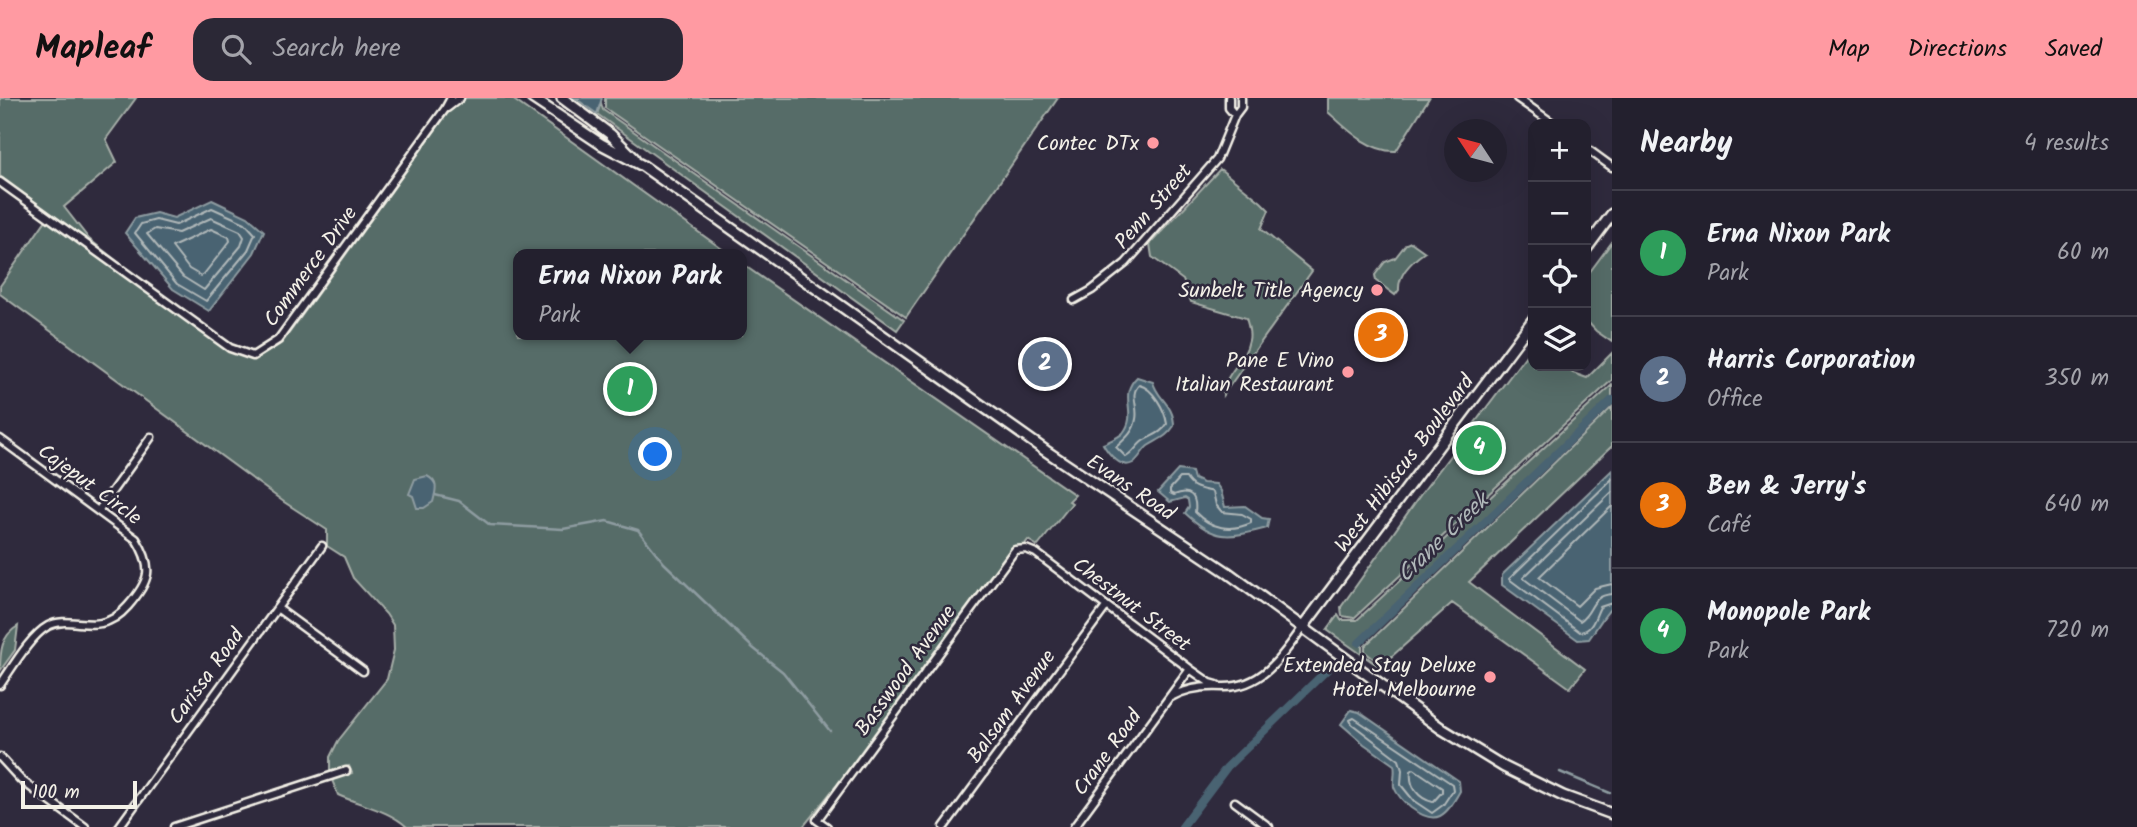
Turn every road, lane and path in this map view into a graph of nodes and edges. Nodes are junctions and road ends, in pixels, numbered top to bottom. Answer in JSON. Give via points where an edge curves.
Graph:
{"nodes":[{"id":1,"x":451,"y":98,"type":"edge"},
{"id":2,"x":460,"y":98,"type":"edge"},
{"id":3,"x":532,"y":98,"type":"edge"},
{"id":4,"x":562,"y":98,"type":"edge"},
{"id":5,"x":1229,"y":98,"type":"edge"},
{"id":6,"x":1241,"y":98,"type":"edge"},
{"id":7,"x":1517,"y":98,"type":"edge"},
{"id":8,"x":445,"y":109,"type":"junction"},
{"id":9,"x":1235,"y":115,"type":"junction"},
{"id":10,"x":1547,"y":119,"type":"edge"},
{"id":11,"x":1591,"y":152,"type":"edge"},
{"id":12,"x":643,"y":166,"type":"junction"},
{"id":13,"x":1612,"y":167,"type":"edge"},
{"id":14,"x":0,"y":182,"type":"edge"},
{"id":15,"x":1612,"y":214,"type":"edge"},
{"id":16,"x":1590,"y":245,"type":"edge"},
{"id":17,"x":1074,"y":300,"type":"dead end"},
{"id":18,"x":1528,"y":327,"type":"edge"},
{"id":19,"x":151,"y":437,"type":"dead end"},
{"id":20,"x":0,"y":439,"type":"edge"},
{"id":21,"x":98,"y":511,"type":"junction"},
{"id":22,"x":322,"y":545,"type":"dead end"},
{"id":23,"x":1026,"y":549,"type":"joint"},
{"id":24,"x":1107,"y":607,"type":"junction"},
{"id":25,"x":277,"y":608,"type":"junction"},
{"id":26,"x":1303,"y":627,"type":"junction"},
{"id":27,"x":1190,"y":669,"type":"junction"},
{"id":28,"x":363,"y":671,"type":"dead end"},
{"id":29,"x":0,"y":685,"type":"edge"},
{"id":30,"x":1217,"y":685,"type":"junction"},
{"id":31,"x":1169,"y":698,"type":"junction"},
{"id":32,"x":0,"y":757,"type":"edge"},
{"id":33,"x":346,"y":771,"type":"dead end"},
{"id":34,"x":1235,"y":802,"type":"dead end"},
{"id":35,"x":1612,"y":814,"type":"edge"},
{"id":36,"x":85,"y":827,"type":"edge"},
{"id":37,"x":119,"y":827,"type":"edge"},
{"id":38,"x":174,"y":827,"type":"edge"},
{"id":39,"x":827,"y":827,"type":"edge"},
{"id":40,"x":944,"y":827,"type":"edge"},
{"id":41,"x":1074,"y":827,"type":"edge"},
{"id":42,"x":1269,"y":827,"type":"edge"}],
"edges":[{"from":1,"to":8,"type":"street","name":"Commerce Drive"},
{"from":2,"to":8,"type":"street","name":"Commerce Drive"},
{"from":3,"to":12,"type":"street","name":"Evans Road"},
{"from":4,"to":12,"type":"street","name":"Evans Road"},
{"from":5,"to":9,"type":"street"},
{"from":6,"to":9,"type":"street","name":"Penn Street"},
{"from":7,"to":10,"type":"street"},
{"from":8,"to":14,"type":"street","name":"Commerce Drive","via":[[278,340],[253,356],[230,348]]},
{"from":9,"to":17,"type":"street","name":"Penn Street","via":[[1217,159],[1158,229],[1126,263]]},
{"from":11,"to":13,"type":"street"},
{"from":12,"to":26,"type":"street","name":"Evans Road"},
{"from":15,"to":16,"type":"street"},
{"from":18,"to":26,"type":"street","name":"West Hibiscus Boulevard"},
{"from":19,"to":21,"type":"street"},
{"from":20,"to":21,"type":"street","name":"Cajeput Circle"},
{"from":21,"to":29,"type":"street","name":"Cajeput Circle","via":[[136,539],[146,554],[143,589],[115,618],[100,624],[50,625]]},
{"from":22,"to":25,"type":"street","name":"Carissa Road"},
{"from":23,"to":24,"type":"street","name":"Chestnut Street"},
{"from":23,"to":39,"type":"street","name":"Basswood Avenue","via":[[1015,550],[817,820]]},
{"from":24,"to":27,"type":"street","name":"Chestnut Street"},
{"from":24,"to":40,"type":"street","name":"Balsam Avenue"},
{"from":25,"to":28,"type":"street"},
{"from":25,"to":37,"type":"street","name":"Carissa Road"},
{"from":26,"to":30,"type":"street","name":"Crane Road","via":[[1276,664],[1261,676],[1241,685]]},
{"from":26,"to":35,"type":"street","name":"Evans Road","via":[[1406,705],[1481,754],[1545,788]]},
{"from":27,"to":30,"type":"street","name":"Chestnut Street"},
{"from":27,"to":31,"type":"street","name":"Crane Road"},
{"from":30,"to":31,"type":"street","name":"Crane Road"},
{"from":31,"to":41,"type":"street","name":"Crane Road"},
{"from":32,"to":36,"type":"street","via":[[15,775]]},
{"from":33,"to":38,"type":"street"},
{"from":34,"to":42,"type":"street"}]}
